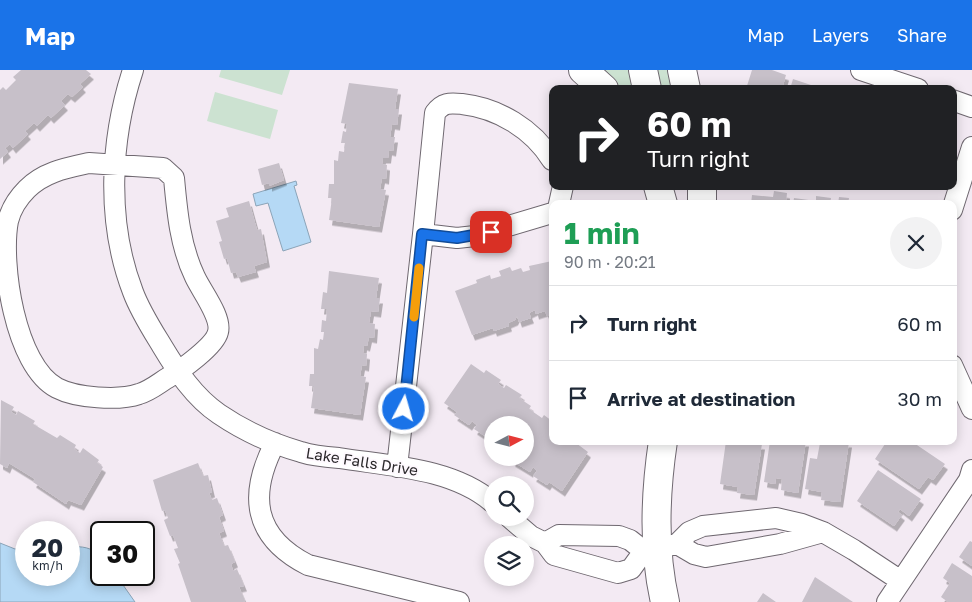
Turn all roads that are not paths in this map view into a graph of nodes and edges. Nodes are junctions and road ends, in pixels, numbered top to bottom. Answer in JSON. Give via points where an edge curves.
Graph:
{"nodes":[{"id":1,"x":133,"y":70,"type":"edge"},
{"id":2,"x":583,"y":70,"type":"edge"},
{"id":3,"x":643,"y":70,"type":"edge"},
{"id":4,"x":682,"y":70,"type":"edge"},
{"id":5,"x":861,"y":70,"type":"edge"},
{"id":6,"x":600,"y":85,"type":"edge"},
{"id":7,"x":646,"y":85,"type":"edge"},
{"id":8,"x":685,"y":85,"type":"edge"},
{"id":9,"x":906,"y":85,"type":"edge"},
{"id":10,"x":957,"y":102,"type":"edge"},
{"id":11,"x":972,"y":107,"type":"edge"},
{"id":12,"x":972,"y":147,"type":"edge"},
{"id":13,"x":549,"y":156,"type":"edge"},
{"id":14,"x":115,"y":164,"type":"junction"},
{"id":15,"x":955,"y":200,"type":"edge"},
{"id":16,"x":549,"y":214,"type":"edge"},
{"id":17,"x":422,"y":234,"type":"junction"},
{"id":18,"x":177,"y":372,"type":"junction"},
{"id":19,"x":957,"y":375,"type":"edge"},
{"id":20,"x":972,"y":409,"type":"edge"},
{"id":21,"x":275,"y":443,"type":"junction"},
{"id":22,"x":663,"y":445,"type":"edge"},
{"id":23,"x":397,"y":467,"type":"junction"},
{"id":24,"x":972,"y":470,"type":"edge"},
{"id":25,"x":484,"y":495,"type":"edge"},
{"id":26,"x":519,"y":526,"type":"edge"},
{"id":27,"x":823,"y":532,"type":"junction"},
{"id":28,"x":545,"y":543,"type":"junction"},
{"id":29,"x":659,"y":548,"type":"junction"},
{"id":30,"x":901,"y":581,"type":"junction"},
{"id":31,"x":459,"y":602,"type":"edge"},
{"id":32,"x":665,"y":602,"type":"edge"},
{"id":33,"x":887,"y":602,"type":"edge"}],
"edges":[{"from":1,"to":14,"type":"street","name":"Lake Falls Drive","via":[[117,136]]},
{"from":2,"to":6,"type":"street"},
{"from":3,"to":7,"type":"street"},
{"from":4,"to":8,"type":"street"},
{"from":5,"to":9,"type":"street"},
{"from":10,"to":11,"type":"street"},
{"from":12,"to":15,"type":"street"},
{"from":13,"to":17,"type":"street","via":[[533,137],[494,112],[471,105],[447,103],[440,106],[435,113]]},
{"from":14,"to":18,"type":"street","name":"Lake Falls Drive","via":[[117,224],[132,291]]},
{"from":14,"to":18,"type":"street","via":[[163,168],[171,173],[184,246],[194,276],[217,317],[219,325],[215,339]]},
{"from":14,"to":18,"type":"street","via":[[89,163],[50,173],[26,190],[13,207],[8,221],[5,268],[9,298],[30,358],[56,388],[98,397],[138,395]]},
{"from":16,"to":17,"type":"street","via":[[476,236],[457,238]]},
{"from":17,"to":23,"type":"street"},
{"from":18,"to":21,"type":"street","name":"Lake Falls Drive","via":[[218,414]]},
{"from":19,"to":20,"type":"street"},
{"from":21,"to":23,"type":"street","name":"Lake Falls Drive","via":[[303,453]]},
{"from":21,"to":31,"type":"street","via":[[261,474],[260,511],[266,529],[291,557],[308,565]]},
{"from":22,"to":29,"type":"street","via":[[657,499]]},
{"from":23,"to":25,"type":"street","name":"Lake Falls Drive","via":[[454,480]]},
{"from":24,"to":30,"type":"street","via":[[969,480]]},
{"from":26,"to":28,"type":"street"},
{"from":27,"to":29,"type":"street","via":[[780,544],[706,557]]},
{"from":27,"to":29,"type":"street","via":[[776,518],[703,526]]},
{"from":27,"to":30,"type":"street"},
{"from":28,"to":29,"type":"street","via":[[559,535],[619,536]]},
{"from":28,"to":29,"type":"street","via":[[554,555],[618,573],[631,569]]},
{"from":29,"to":32,"type":"street"},
{"from":30,"to":33,"type":"street"}]}
